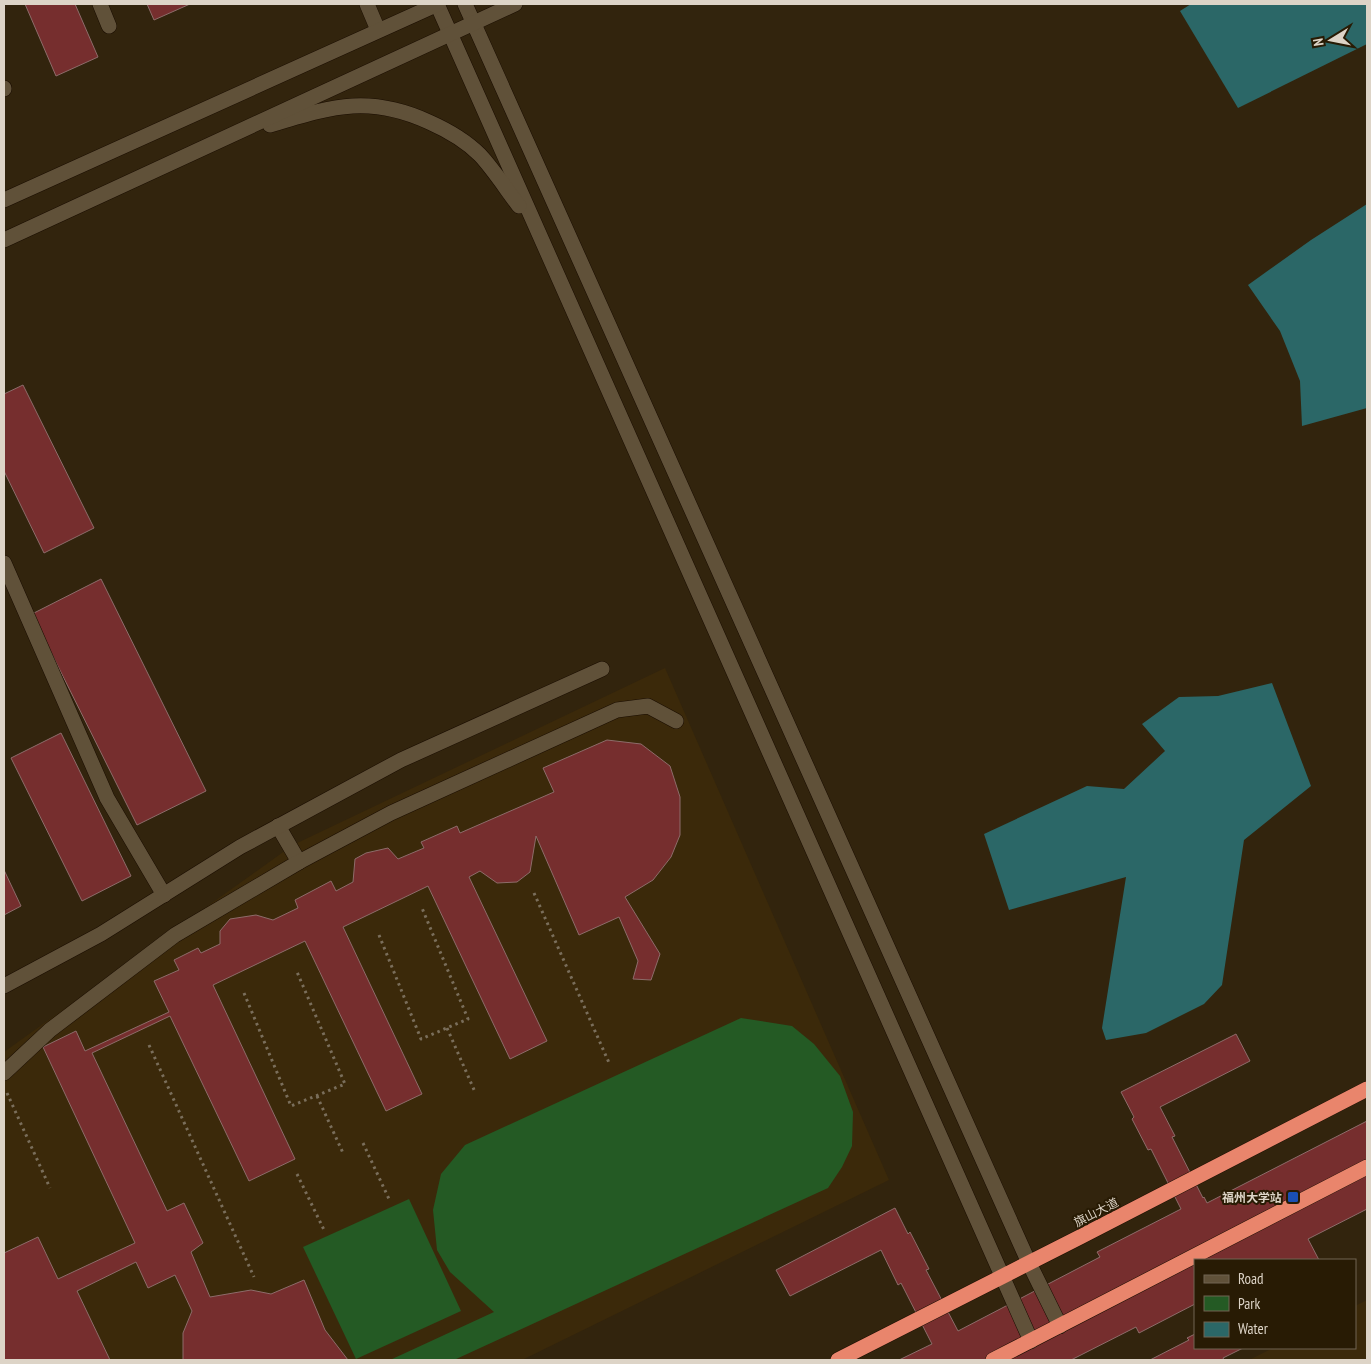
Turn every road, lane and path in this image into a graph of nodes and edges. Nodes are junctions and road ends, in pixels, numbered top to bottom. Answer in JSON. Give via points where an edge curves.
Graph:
{"nodes":[{"id":1,"x":100,"y":4,"type":"edge"},
{"id":2,"x":367,"y":4,"type":"edge"},
{"id":3,"x":438,"y":4,"type":"edge"},
{"id":4,"x":465,"y":4,"type":"edge"},
{"id":5,"x":515,"y":4,"type":"edge"},
{"id":6,"x":474,"y":23,"type":"junction"},
{"id":7,"x":109,"y":26,"type":"dead end"},
{"id":8,"x":378,"y":30,"type":"junction"},
{"id":9,"x":450,"y":34,"type":"junction"},
{"id":10,"x":221,"y":140,"type":"junction"},
{"id":11,"x":4,"y":200,"type":"edge"},
{"id":12,"x":535,"y":228,"type":"junction"},
{"id":13,"x":4,"y":240,"type":"edge"},
{"id":14,"x":4,"y":563,"type":"edge"},
{"id":15,"x":602,"y":670,"type":"dead end"},
{"id":16,"x":676,"y":721,"type":"dead end"},
{"id":17,"x":278,"y":826,"type":"junction"},
{"id":18,"x":299,"y":862,"type":"junction"},
{"id":19,"x":534,"y":893,"type":"dead end"},
{"id":20,"x":164,"y":895,"type":"junction"},
{"id":21,"x":422,"y":908,"type":"dead end"},
{"id":22,"x":378,"y":936,"type":"dead end"},
{"id":23,"x":298,"y":972,"type":"dead end"},
{"id":24,"x":4,"y":986,"type":"edge"},
{"id":25,"x":244,"y":993,"type":"dead end"},
{"id":26,"x":447,"y":1028,"type":"junction"},
{"id":27,"x":149,"y":1045,"type":"dead end"},
{"id":28,"x":610,"y":1065,"type":"dead end"},
{"id":29,"x":4,"y":1073,"type":"edge"},
{"id":30,"x":4,"y":1087,"type":"edge"},
{"id":31,"x":1367,"y":1089,"type":"edge"},
{"id":32,"x":475,"y":1092,"type":"dead end"},
{"id":33,"x":317,"y":1096,"type":"junction"},
{"id":34,"x":363,"y":1144,"type":"dead end"},
{"id":35,"x":343,"y":1153,"type":"dead end"},
{"id":36,"x":1367,"y":1167,"type":"edge"},
{"id":37,"x":297,"y":1174,"type":"dead end"},
{"id":38,"x":50,"y":1188,"type":"dead end"},
{"id":39,"x":389,"y":1200,"type":"dead end"},
{"id":40,"x":325,"y":1232,"type":"dead end"},
{"id":41,"x":1029,"y":1263,"type":"junction"},
{"id":42,"x":1003,"y":1276,"type":"junction"},
{"id":43,"x":254,"y":1277,"type":"dead end"},
{"id":44,"x":1060,"y":1326,"type":"junction"},
{"id":45,"x":1031,"y":1341,"type":"junction"},
{"id":46,"x":838,"y":1360,"type":"edge"},
{"id":47,"x":993,"y":1360,"type":"edge"}],
"edges":[{"from":1,"to":7,"type":"street"},
{"from":2,"to":8,"type":"street"},
{"from":3,"to":8,"type":"street"},
{"from":3,"to":9,"type":"street"},
{"from":4,"to":6,"type":"street"},
{"from":5,"to":6,"type":"street"},
{"from":6,"to":9,"type":"street"},
{"from":6,"to":41,"type":"street"},
{"from":8,"to":11,"type":"street"},
{"from":9,"to":10,"type":"street"},
{"from":9,"to":12,"type":"street"},
{"from":10,"to":12,"type":"street","via":[[322,110],[359,106],[394,108],[447,130],[469,146],[486,162]]},
{"from":10,"to":13,"type":"street"},
{"from":12,"to":42,"type":"street"},
{"from":14,"to":20,"type":"street","via":[[107,798]]},
{"from":15,"to":17,"type":"street","via":[[401,760]]},
{"from":16,"to":18,"type":"street","via":[[648,706],[617,710],[391,813]]},
{"from":17,"to":18,"type":"street"},
{"from":17,"to":20,"type":"street"},
{"from":18,"to":29,"type":"street","via":[[175,935],[50,1030]]},
{"from":19,"to":28,"type":"path"},
{"from":20,"to":24,"type":"street","via":[[101,934]]},
{"from":21,"to":26,"type":"path","via":[[468,1019]]},
{"from":22,"to":26,"type":"path","via":[[421,1039]]},
{"from":23,"to":33,"type":"path","via":[[345,1084]]},
{"from":25,"to":33,"type":"path","via":[[292,1106]]},
{"from":26,"to":32,"type":"path"},
{"from":27,"to":43,"type":"path"},
{"from":30,"to":38,"type":"path"},
{"from":31,"to":41,"type":"highway","name":"旗山大道"},
{"from":33,"to":35,"type":"path"},
{"from":34,"to":39,"type":"path"},
{"from":36,"to":44,"type":"highway"},
{"from":37,"to":40,"type":"path"},
{"from":41,"to":42,"type":"highway","name":"旗山大道"},
{"from":41,"to":44,"type":"street"},
{"from":42,"to":45,"type":"street"},
{"from":42,"to":46,"type":"highway","name":"旗山大道"},
{"from":44,"to":45,"type":"highway"},
{"from":45,"to":47,"type":"highway"}]}
